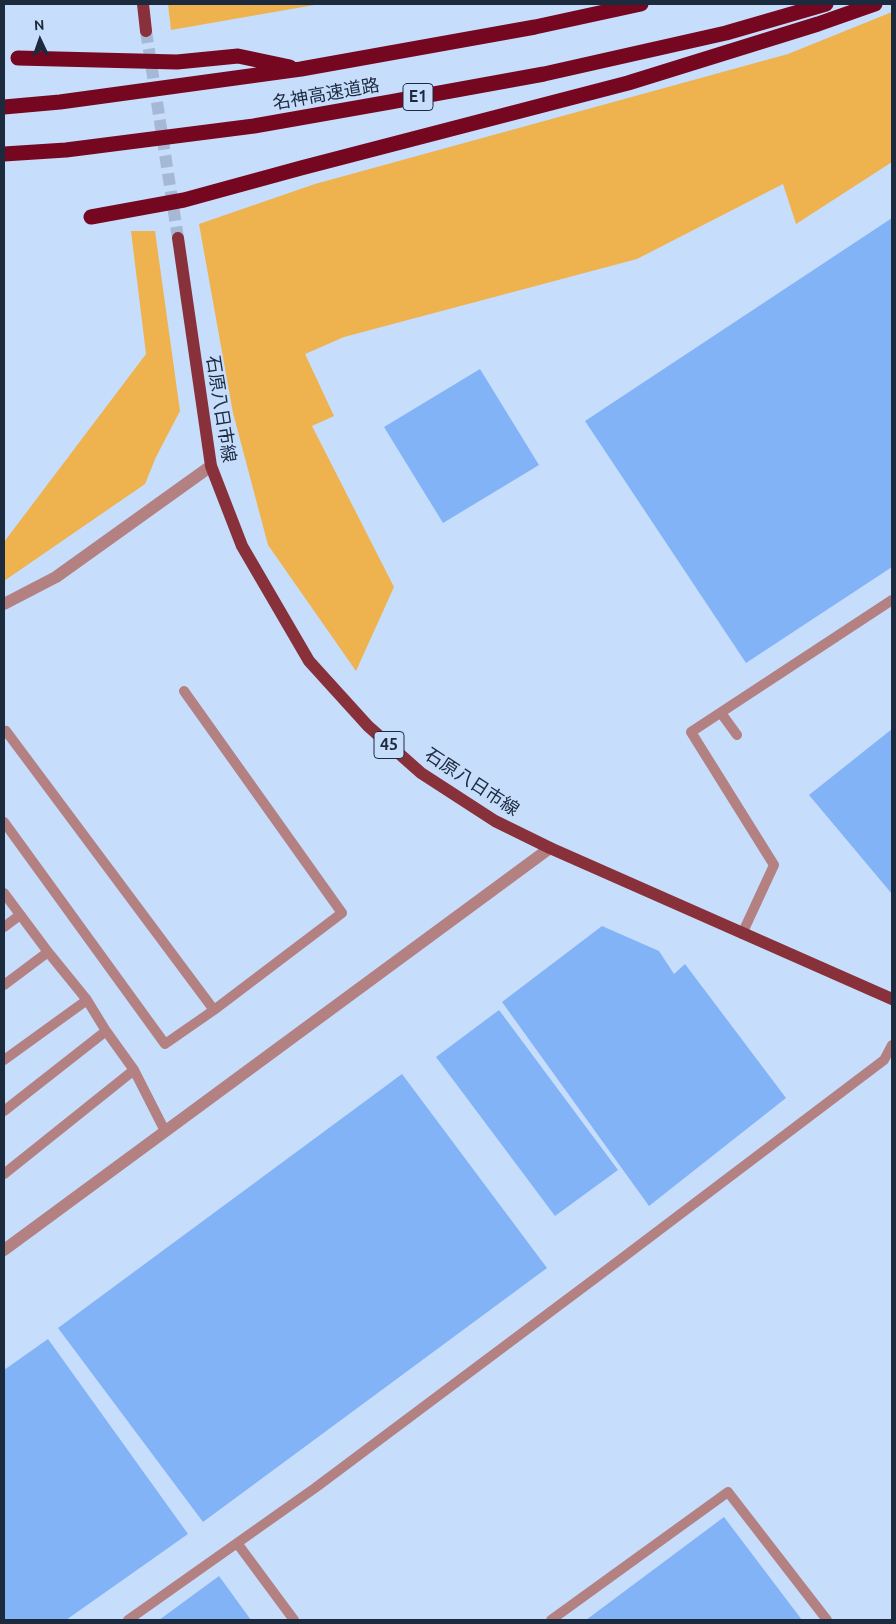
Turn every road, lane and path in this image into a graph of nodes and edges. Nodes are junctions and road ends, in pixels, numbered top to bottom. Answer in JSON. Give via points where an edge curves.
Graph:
{"nodes":[{"id":1,"x":143,"y":4,"type":"edge"},
{"id":2,"x":641,"y":4,"type":"edge"},
{"id":3,"x":826,"y":4,"type":"edge"},
{"id":4,"x":875,"y":4,"type":"edge"},
{"id":5,"x":146,"y":30,"type":"tunnel mouth"},
{"id":6,"x":18,"y":58,"type":"dead end"},
{"id":7,"x":301,"y":69,"type":"junction"},
{"id":8,"x":4,"y":107,"type":"edge"},
{"id":9,"x":4,"y":154,"type":"edge"},
{"id":10,"x":91,"y":217,"type":"dead end"},
{"id":11,"x":178,"y":238,"type":"tunnel mouth"},
{"id":12,"x":211,"y":466,"type":"junction"},
{"id":13,"x":892,"y":600,"type":"edge"},
{"id":14,"x":4,"y":604,"type":"edge"},
{"id":15,"x":184,"y":691,"type":"dead end"},
{"id":16,"x":720,"y":713,"type":"junction"},
{"id":17,"x":4,"y":732,"type":"edge"},
{"id":18,"x":736,"y":735,"type":"dead end"},
{"id":19,"x":4,"y":822,"type":"edge"},
{"id":20,"x":550,"y":848,"type":"junction"},
{"id":21,"x":4,"y":893,"type":"edge"},
{"id":22,"x":20,"y":915,"type":"junction"},
{"id":23,"x":4,"y":927,"type":"edge"},
{"id":24,"x":742,"y":934,"type":"junction"},
{"id":25,"x":48,"y":952,"type":"junction"},
{"id":26,"x":4,"y":984,"type":"edge"},
{"id":27,"x":892,"y":999,"type":"edge"},
{"id":28,"x":87,"y":1000,"type":"junction"},
{"id":29,"x":214,"y":1010,"type":"junction"},
{"id":30,"x":106,"y":1031,"type":"junction"},
{"id":31,"x":892,"y":1045,"type":"edge"},
{"id":32,"x":4,"y":1060,"type":"edge"},
{"id":33,"x":134,"y":1070,"type":"junction"},
{"id":34,"x":4,"y":1111,"type":"edge"},
{"id":35,"x":165,"y":1131,"type":"junction"},
{"id":36,"x":4,"y":1174,"type":"edge"},
{"id":37,"x":4,"y":1250,"type":"edge"},
{"id":38,"x":237,"y":1543,"type":"junction"},
{"id":39,"x":128,"y":1620,"type":"edge"},
{"id":40,"x":294,"y":1620,"type":"edge"},
{"id":41,"x":552,"y":1620,"type":"edge"},
{"id":42,"x":828,"y":1620,"type":"edge"}],
"edges":[{"from":1,"to":5,"type":"main road"},
{"from":2,"to":7,"type":"highway","name":"名神高速道路","via":[[535,27]]},
{"from":3,"to":9,"type":"highway","name":"名神高速道路","number":"E1","via":[[726,33],[544,74],[409,99],[254,126],[66,150]]},
{"from":4,"to":10,"type":"highway","via":[[628,83],[184,200]]},
{"from":6,"to":7,"type":"highway","via":[[177,62],[238,56]]},
{"from":7,"to":8,"type":"highway","name":"名神高速道路"},
{"from":11,"to":12,"type":"main road","name":"石原八日市線","number":"45"},
{"from":12,"to":14,"type":"street","via":[[56,577]]},
{"from":12,"to":20,"type":"main road","name":"石原八日市線","number":"45","via":[[242,546],[309,661],[368,726],[421,773],[495,821]]},
{"from":13,"to":16,"type":"lane"},
{"from":15,"to":29,"type":"lane","via":[[342,913]]},
{"from":16,"to":18,"type":"lane"},
{"from":16,"to":24,"type":"lane","via":[[691,732],[774,865]]},
{"from":17,"to":29,"type":"lane"},
{"from":19,"to":29,"type":"lane","via":[[165,1044]]},
{"from":20,"to":24,"type":"main road","name":"石原八日市線","number":"45"},
{"from":20,"to":35,"type":"street"},
{"from":21,"to":22,"type":"lane"},
{"from":22,"to":23,"type":"lane"},
{"from":22,"to":25,"type":"lane"},
{"from":24,"to":27,"type":"main road","name":"石原八日市線","number":"45"},
{"from":25,"to":26,"type":"lane"},
{"from":25,"to":28,"type":"lane"},
{"from":28,"to":30,"type":"lane"},
{"from":28,"to":32,"type":"lane"},
{"from":30,"to":33,"type":"lane"},
{"from":30,"to":34,"type":"lane"},
{"from":31,"to":38,"type":"lane","via":[[884,1060]]},
{"from":33,"to":35,"type":"lane"},
{"from":33,"to":36,"type":"lane"},
{"from":35,"to":37,"type":"street"},
{"from":38,"to":39,"type":"lane"},
{"from":38,"to":40,"type":"lane"},
{"from":41,"to":42,"type":"lane","via":[[728,1492]]}]}
